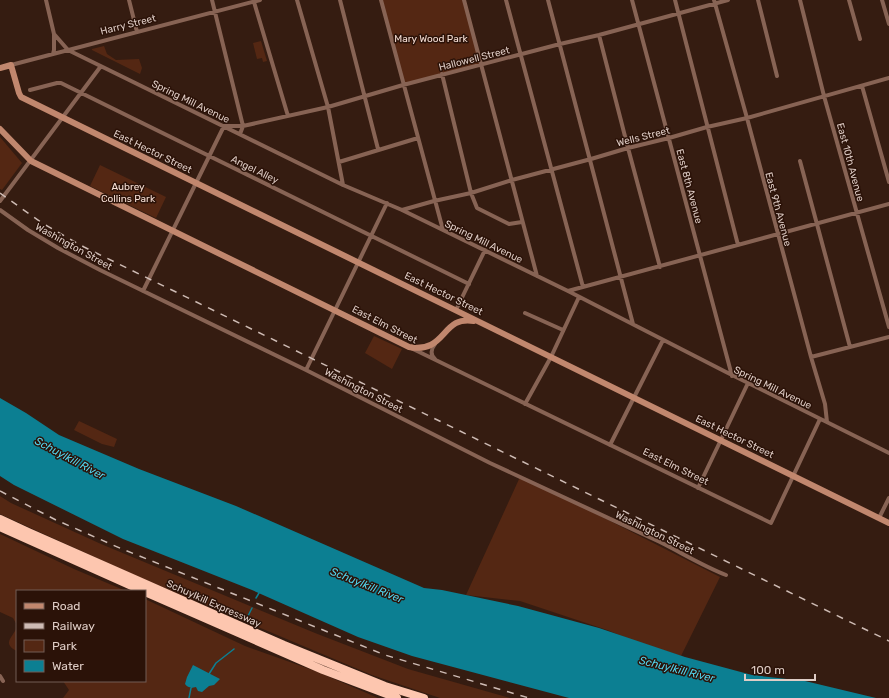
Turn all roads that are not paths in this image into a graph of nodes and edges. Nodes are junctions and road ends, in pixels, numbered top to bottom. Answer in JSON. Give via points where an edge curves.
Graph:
{"nodes":[{"id":1,"x":46,"y":0,"type":"edge"},
{"id":2,"x":129,"y":0,"type":"edge"},
{"id":3,"x":212,"y":0,"type":"edge"},
{"id":4,"x":260,"y":0,"type":"edge"},
{"id":5,"x":297,"y":0,"type":"edge"},
{"id":6,"x":340,"y":0,"type":"edge"},
{"id":7,"x":381,"y":0,"type":"edge"},
{"id":8,"x":464,"y":0,"type":"edge"},
{"id":9,"x":506,"y":0,"type":"edge"},
{"id":10,"x":548,"y":0,"type":"edge"},
{"id":11,"x":632,"y":0,"type":"edge"},
{"id":12,"x":675,"y":0,"type":"edge"},
{"id":13,"x":728,"y":0,"type":"edge"},
{"id":14,"x":758,"y":0,"type":"edge"},
{"id":15,"x":800,"y":0,"type":"edge"},
{"id":16,"x":849,"y":0,"type":"edge"},
{"id":17,"x":882,"y":0,"type":"edge"},
{"id":18,"x":254,"y":2,"type":"junction"},
{"id":19,"x":715,"y":2,"type":"edge"},
{"id":20,"x":215,"y":12,"type":"junction"},
{"id":21,"x":679,"y":14,"type":"junction"},
{"id":22,"x":638,"y":23,"type":"junction"},
{"id":23,"x":889,"y":24,"type":"edge"},
{"id":24,"x":137,"y":32,"type":"junction"},
{"id":25,"x":54,"y":34,"type":"junction"},
{"id":26,"x":599,"y":35,"type":"junction"},
{"id":27,"x":860,"y":39,"type":"dead end"},
{"id":28,"x":560,"y":44,"type":"junction"},
{"id":29,"x":68,"y":50,"type":"junction"},
{"id":30,"x":53,"y":54,"type":"junction"},
{"id":31,"x":521,"y":55,"type":"junction"},
{"id":32,"x":482,"y":64,"type":"junction"},
{"id":33,"x":11,"y":65,"type":"junction"},
{"id":34,"x":101,"y":66,"type":"junction"},
{"id":35,"x":0,"y":68,"type":"edge"},
{"id":36,"x":442,"y":74,"type":"junction"},
{"id":37,"x":777,"y":76,"type":"dead end"},
{"id":38,"x":889,"y":78,"type":"edge"},
{"id":39,"x":403,"y":85,"type":"junction"},
{"id":40,"x":862,"y":86,"type":"junction"},
{"id":41,"x":30,"y":90,"type":"dead end"},
{"id":42,"x":81,"y":94,"type":"junction"},
{"id":43,"x":363,"y":96,"type":"junction"},
{"id":44,"x":824,"y":96,"type":"junction"},
{"id":45,"x":328,"y":107,"type":"junction"},
{"id":46,"x":288,"y":116,"type":"junction"},
{"id":47,"x":62,"y":118,"type":"junction"},
{"id":48,"x":747,"y":118,"type":"junction"},
{"id":49,"x":224,"y":126,"type":"junction"},
{"id":50,"x":243,"y":126,"type":"junction"},
{"id":51,"x":707,"y":127,"type":"junction"},
{"id":52,"x":0,"y":129,"type":"edge"},
{"id":53,"x":240,"y":134,"type":"junction"},
{"id":54,"x":418,"y":138,"type":"junction"},
{"id":55,"x":669,"y":138,"type":"junction"},
{"id":56,"x":628,"y":148,"type":"junction"},
{"id":57,"x":378,"y":149,"type":"junction"},
{"id":58,"x":209,"y":155,"type":"junction"},
{"id":59,"x":591,"y":159,"type":"junction"},
{"id":60,"x":30,"y":161,"type":"junction"},
{"id":61,"x":800,"y":161,"type":"dead end"},
{"id":62,"x":339,"y":162,"type":"junction"},
{"id":63,"x":551,"y":170,"type":"junction"},
{"id":64,"x":512,"y":180,"type":"junction"},
{"id":65,"x":889,"y":182,"type":"edge"},
{"id":66,"x":196,"y":183,"type":"junction"},
{"id":67,"x":343,"y":185,"type":"junction"},
{"id":68,"x":471,"y":193,"type":"junction"},
{"id":69,"x":0,"y":201,"type":"edge"},
{"id":70,"x":434,"y":201,"type":"junction"},
{"id":71,"x":387,"y":203,"type":"junction"},
{"id":72,"x":889,"y":204,"type":"edge"},
{"id":73,"x":0,"y":210,"type":"edge"},
{"id":74,"x":402,"y":210,"type":"junction"},
{"id":75,"x":856,"y":213,"type":"junction"},
{"id":76,"x":522,"y":222,"type":"junction"},
{"id":77,"x":817,"y":224,"type":"junction"},
{"id":78,"x":172,"y":230,"type":"junction"},
{"id":79,"x":443,"y":230,"type":"junction"},
{"id":80,"x":371,"y":235,"type":"junction"},
{"id":81,"x":777,"y":235,"type":"junction"},
{"id":82,"x":738,"y":245,"type":"junction"},
{"id":83,"x":485,"y":250,"type":"junction"},
{"id":84,"x":700,"y":254,"type":"junction"},
{"id":85,"x":358,"y":262,"type":"junction"},
{"id":86,"x":660,"y":267,"type":"junction"},
{"id":87,"x":537,"y":276,"type":"junction"},
{"id":88,"x":621,"y":277,"type":"junction"},
{"id":89,"x":469,"y":284,"type":"junction"},
{"id":90,"x":583,"y":287,"type":"junction"},
{"id":91,"x":143,"y":291,"type":"junction"},
{"id":92,"x":568,"y":291,"type":"junction"},
{"id":93,"x":579,"y":297,"type":"junction"},
{"id":94,"x":335,"y":310,"type":"junction"},
{"id":95,"x":456,"y":310,"type":"junction"},
{"id":96,"x":525,"y":313,"type":"dead end"},
{"id":97,"x":633,"y":324,"type":"junction"},
{"id":98,"x":453,"y":325,"type":"junction"},
{"id":99,"x":486,"y":325,"type":"junction"},
{"id":100,"x":889,"y":327,"type":"edge"},
{"id":101,"x":563,"y":330,"type":"junction"},
{"id":102,"x":889,"y":337,"type":"edge"},
{"id":103,"x":663,"y":340,"type":"junction"},
{"id":104,"x":435,"y":344,"type":"junction"},
{"id":105,"x":409,"y":346,"type":"junction"},
{"id":106,"x":850,"y":347,"type":"junction"},
{"id":107,"x":551,"y":357,"type":"junction"},
{"id":108,"x":811,"y":357,"type":"junction"},
{"id":109,"x":438,"y":361,"type":"junction"},
{"id":110,"x":306,"y":370,"type":"junction"},
{"id":111,"x":732,"y":376,"type":"junction"},
{"id":112,"x":748,"y":384,"type":"junction"},
{"id":113,"x":634,"y":398,"type":"junction"},
{"id":114,"x":525,"y":404,"type":"junction"},
{"id":115,"x":820,"y":419,"type":"junction"},
{"id":116,"x":827,"y":422,"type":"junction"},
{"id":117,"x":722,"y":440,"type":"junction"},
{"id":118,"x":610,"y":446,"type":"junction"},
{"id":119,"x":889,"y":453,"type":"edge"},
{"id":120,"x":793,"y":475,"type":"junction"},
{"id":121,"x":698,"y":488,"type":"junction"},
{"id":122,"x":889,"y":498,"type":"edge"},
{"id":123,"x":879,"y":518,"type":"junction"},
{"id":124,"x":0,"y":519,"type":"edge"},
{"id":125,"x":889,"y":523,"type":"edge"},
{"id":126,"x":0,"y":528,"type":"edge"},
{"id":127,"x":726,"y":575,"type":"dead end"},
{"id":128,"x":140,"y":590,"type":"edge"},
{"id":129,"x":146,"y":593,"type":"edge"},
{"id":130,"x":0,"y":676,"type":"edge"},
{"id":131,"x":3,"y":681,"type":"dead end"},
{"id":132,"x":397,"y":698,"type":"edge"},
{"id":133,"x":424,"y":698,"type":"edge"}],
"edges":[{"from":1,"to":25,"type":"street"},
{"from":2,"to":24,"type":"street"},
{"from":3,"to":20,"type":"street"},
{"from":4,"to":18,"type":"street","name":"Harry Street"},
{"from":5,"to":45,"type":"street"},
{"from":6,"to":43,"type":"street"},
{"from":7,"to":39,"type":"street"},
{"from":8,"to":32,"type":"street"},
{"from":9,"to":31,"type":"street"},
{"from":10,"to":28,"type":"street"},
{"from":11,"to":22,"type":"street","name":"East 8th Avenue"},
{"from":12,"to":21,"type":"street"},
{"from":13,"to":19,"type":"street","name":"Hallowell Street"},
{"from":14,"to":37,"type":"street"},
{"from":15,"to":44,"type":"street","name":"East 10th Avenue"},
{"from":16,"to":27,"type":"street"},
{"from":17,"to":23,"type":"street"},
{"from":18,"to":20,"type":"street","name":"Harry Street"},
{"from":18,"to":46,"type":"street"},
{"from":19,"to":21,"type":"street","name":"Hallowell Street"},
{"from":19,"to":48,"type":"street","name":"East 9th Avenue"},
{"from":20,"to":24,"type":"street","name":"Harry Street"},
{"from":20,"to":50,"type":"street"},
{"from":21,"to":22,"type":"street","name":"Hallowell Street"},
{"from":21,"to":51,"type":"street"},
{"from":22,"to":26,"type":"street","name":"Hallowell Street"},
{"from":22,"to":55,"type":"street","name":"East 8th Avenue"},
{"from":24,"to":29,"type":"street","name":"Harry Street"},
{"from":25,"to":29,"type":"street"},
{"from":25,"to":30,"type":"street"},
{"from":26,"to":28,"type":"street","name":"Hallowell Street"},
{"from":26,"to":56,"type":"street"},
{"from":28,"to":31,"type":"street","name":"Hallowell Street"},
{"from":28,"to":59,"type":"street"},
{"from":29,"to":30,"type":"street","name":"Harry Street"},
{"from":29,"to":34,"type":"street","name":"Spring Mill Avenue"},
{"from":30,"to":33,"type":"street","name":"Harry Street"},
{"from":31,"to":32,"type":"street","name":"Hallowell Street"},
{"from":31,"to":63,"type":"street"},
{"from":32,"to":36,"type":"street","name":"Hallowell Street"},
{"from":32,"to":64,"type":"street"},
{"from":33,"to":35,"type":"main road","name":"Harry Street"},
{"from":33,"to":47,"type":"main road","name":"East Hector Street","via":[[21,97]]},
{"from":34,"to":42,"type":"street"},
{"from":34,"to":49,"type":"street","name":"Spring Mill Avenue"},
{"from":36,"to":39,"type":"street","name":"Hallowell Street"},
{"from":36,"to":68,"type":"street"},
{"from":38,"to":40,"type":"street","name":"Wells Street"},
{"from":39,"to":43,"type":"street","name":"Hallowell Street"},
{"from":39,"to":54,"type":"street"},
{"from":40,"to":44,"type":"street","name":"Wells Street"},
{"from":40,"to":65,"type":"street"},
{"from":41,"to":42,"type":"street","name":"Angel Alley","via":[[61,83]]},
{"from":42,"to":47,"type":"street"},
{"from":42,"to":58,"type":"street","name":"Angel Alley"},
{"from":43,"to":45,"type":"street","name":"Hallowell Street"},
{"from":43,"to":57,"type":"street"},
{"from":44,"to":48,"type":"street","name":"Wells Street"},
{"from":44,"to":75,"type":"street","name":"East 10th Avenue"},
{"from":45,"to":46,"type":"street","name":"Hallowell Street"},
{"from":45,"to":62,"type":"street"},
{"from":46,"to":50,"type":"street","name":"Hallowell Street"},
{"from":47,"to":60,"type":"street"},
{"from":47,"to":66,"type":"main road","name":"East Hector Street"},
{"from":48,"to":51,"type":"street","name":"Wells Street"},
{"from":48,"to":81,"type":"street","name":"East 9th Avenue"},
{"from":49,"to":50,"type":"street","name":"Hallowell Street"},
{"from":49,"to":53,"type":"street","name":"Spring Mill Avenue"},
{"from":49,"to":58,"type":"street"},
{"from":50,"to":53,"type":"street"},
{"from":51,"to":55,"type":"street","name":"Wells Street"},
{"from":51,"to":82,"type":"street"},
{"from":52,"to":60,"type":"main road","name":"East Elm Street"},
{"from":53,"to":67,"type":"street","name":"Spring Mill Avenue"},
{"from":54,"to":57,"type":"street"},
{"from":54,"to":70,"type":"street"},
{"from":55,"to":56,"type":"street","name":"Wells Street"},
{"from":55,"to":84,"type":"street","name":"East 8th Avenue"},
{"from":56,"to":59,"type":"street","name":"Wells Street"},
{"from":56,"to":86,"type":"street"},
{"from":57,"to":62,"type":"street"},
{"from":58,"to":66,"type":"street"},
{"from":58,"to":80,"type":"street","name":"Angel Alley"},
{"from":59,"to":63,"type":"street","name":"Wells Street"},
{"from":59,"to":88,"type":"street"},
{"from":60,"to":69,"type":"street"},
{"from":60,"to":78,"type":"main road","name":"East Elm Street"},
{"from":61,"to":77,"type":"street"},
{"from":62,"to":67,"type":"street"},
{"from":63,"to":64,"type":"street","name":"Wells Street"},
{"from":63,"to":90,"type":"street"},
{"from":64,"to":68,"type":"street","name":"Wells Street"},
{"from":64,"to":76,"type":"street"},
{"from":66,"to":78,"type":"street"},
{"from":66,"to":85,"type":"main road","name":"East Hector Street"},
{"from":67,"to":71,"type":"street","name":"Spring Mill Avenue"},
{"from":68,"to":70,"type":"street","name":"Wells Street"},
{"from":68,"to":76,"type":"street","via":[[477,208],[509,224]]},
{"from":70,"to":74,"type":"street","name":"Wells Street"},
{"from":70,"to":79,"type":"street"},
{"from":71,"to":74,"type":"street","name":"Spring Mill Avenue"},
{"from":71,"to":80,"type":"street"},
{"from":72,"to":75,"type":"street"},
{"from":73,"to":91,"type":"street","name":"Washington Street","via":[[58,248]]},
{"from":74,"to":79,"type":"street","name":"Spring Mill Avenue"},
{"from":75,"to":77,"type":"street"},
{"from":75,"to":100,"type":"street","name":"East 10th Avenue"},
{"from":76,"to":87,"type":"street"},
{"from":77,"to":81,"type":"street"},
{"from":77,"to":106,"type":"street"},
{"from":78,"to":91,"type":"street"},
{"from":78,"to":94,"type":"main road","name":"East Elm Street"},
{"from":79,"to":83,"type":"street","name":"Spring Mill Avenue"},
{"from":80,"to":85,"type":"street"},
{"from":80,"to":89,"type":"street","name":"Angel Alley"},
{"from":81,"to":82,"type":"street"},
{"from":81,"to":108,"type":"street","name":"East 9th Avenue"},
{"from":82,"to":84,"type":"street"},
{"from":83,"to":87,"type":"street","name":"Spring Mill Avenue"},
{"from":83,"to":89,"type":"street"},
{"from":84,"to":86,"type":"street"},
{"from":84,"to":111,"type":"street","name":"East 8th Avenue"},
{"from":85,"to":94,"type":"street"},
{"from":85,"to":95,"type":"main road","name":"East Hector Street"},
{"from":86,"to":88,"type":"street"},
{"from":87,"to":92,"type":"street","name":"Spring Mill Avenue"},
{"from":88,"to":90,"type":"street"},
{"from":88,"to":97,"type":"street"},
{"from":89,"to":95,"type":"street"},
{"from":90,"to":92,"type":"street"},
{"from":91,"to":110,"type":"street","name":"Washington Street"},
{"from":92,"to":93,"type":"street","name":"Spring Mill Avenue"},
{"from":93,"to":97,"type":"street","name":"Spring Mill Avenue"},
{"from":93,"to":101,"type":"street"},
{"from":94,"to":105,"type":"main road","name":"East Elm Street"},
{"from":94,"to":110,"type":"street"},
{"from":95,"to":98,"type":"main road","via":[[457,318]]},
{"from":95,"to":99,"type":"main road","name":"East Hector Street"},
{"from":96,"to":101,"type":"street"},
{"from":97,"to":103,"type":"street","name":"Spring Mill Avenue"},
{"from":98,"to":99,"type":"main road","via":[[468,320]]},
{"from":98,"to":104,"type":"main road"},
{"from":99,"to":107,"type":"main road","name":"East Hector Street"},
{"from":101,"to":107,"type":"street"},
{"from":102,"to":106,"type":"street"},
{"from":103,"to":111,"type":"street","name":"Spring Mill Avenue"},
{"from":103,"to":113,"type":"street"},
{"from":104,"to":105,"type":"main road","via":[[420,348]]},
{"from":104,"to":109,"type":"street","via":[[432,355]]},
{"from":105,"to":109,"type":"street","name":"East Elm Street"},
{"from":106,"to":108,"type":"street"},
{"from":107,"to":113,"type":"main road","name":"East Hector Street"},
{"from":107,"to":114,"type":"street"},
{"from":108,"to":116,"type":"street","name":"East 9th Avenue","via":[[825,404]]},
{"from":109,"to":114,"type":"street","name":"East Elm Street"},
{"from":110,"to":127,"type":"street","name":"Washington Street","via":[[490,463]]},
{"from":111,"to":112,"type":"street","name":"Spring Mill Avenue"},
{"from":112,"to":115,"type":"street","name":"Spring Mill Avenue"},
{"from":112,"to":117,"type":"street"},
{"from":113,"to":117,"type":"main road","name":"East Hector Street"},
{"from":113,"to":118,"type":"street"},
{"from":114,"to":118,"type":"street","name":"East Elm Street"},
{"from":115,"to":116,"type":"street","name":"Spring Mill Avenue"},
{"from":115,"to":120,"type":"street"},
{"from":116,"to":119,"type":"street","name":"Spring Mill Avenue"},
{"from":117,"to":120,"type":"main road","name":"East Hector Street"},
{"from":117,"to":121,"type":"street"},
{"from":118,"to":121,"type":"street","name":"East Elm Street"},
{"from":120,"to":121,"type":"street","name":"East Elm Street","via":[[771,523]]},
{"from":120,"to":123,"type":"main road","name":"East Hector Street"},
{"from":122,"to":123,"type":"street"},
{"from":123,"to":125,"type":"main road","name":"East Hector Street"},
{"from":124,"to":133,"type":"highway","name":"Schuylkill Expressway","via":[[284,645],[385,686]]},
{"from":126,"to":128,"type":"highway","name":"Schuylkill Expressway"},
{"from":129,"to":132,"type":"highway","name":"Schuylkill Expressway","via":[[323,670]]},
{"from":130,"to":131,"type":"street"}]}
